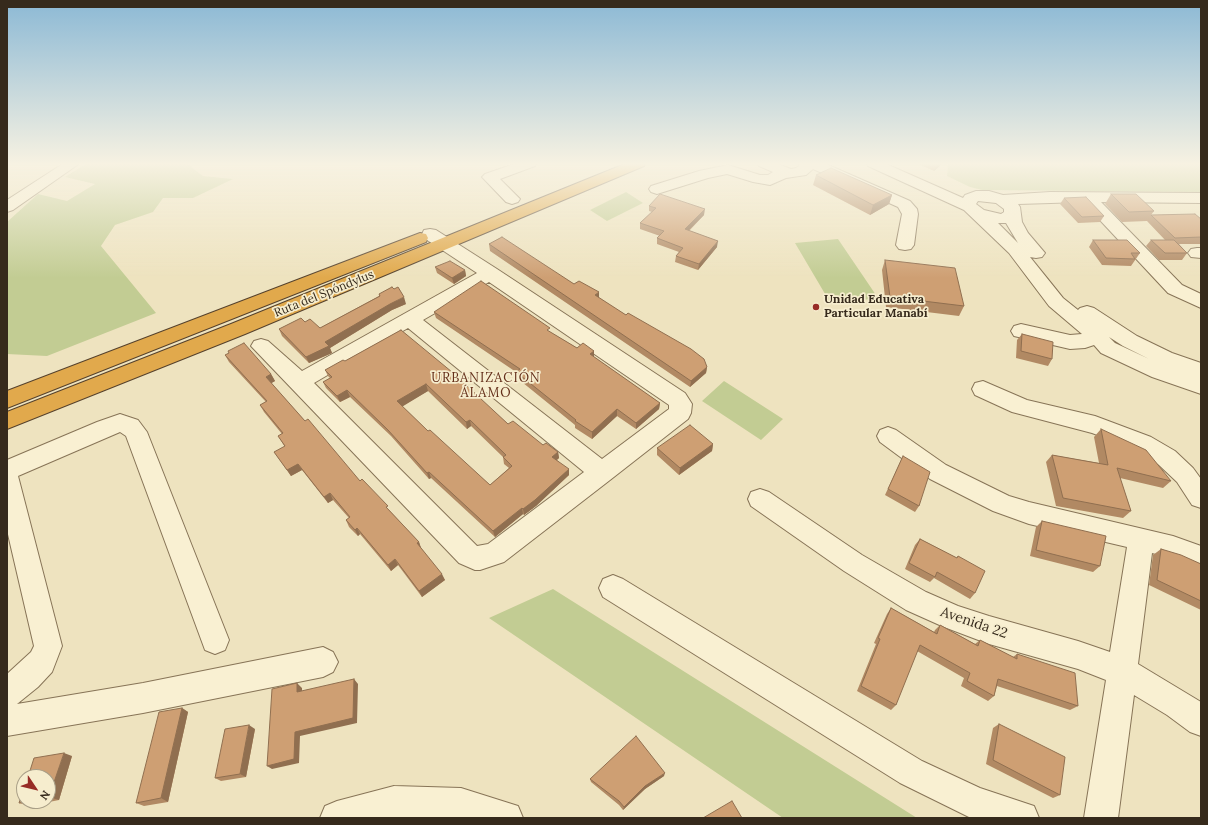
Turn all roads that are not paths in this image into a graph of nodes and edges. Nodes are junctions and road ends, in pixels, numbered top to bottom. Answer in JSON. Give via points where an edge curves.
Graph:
{"nodes":[{"id":1,"x":507,"y":202,"type":"edge"},
{"id":2,"x":535,"y":202,"type":"edge"},
{"id":3,"x":899,"y":202,"type":"edge"},
{"id":4,"x":955,"y":202,"type":"edge"},
{"id":5,"x":970,"y":202,"type":"edge"},
{"id":6,"x":996,"y":202,"type":"edge"},
{"id":7,"x":1031,"y":202,"type":"edge"},
{"id":8,"x":1091,"y":202,"type":"edge"},
{"id":9,"x":1007,"y":207,"type":"junction"},
{"id":10,"x":975,"y":211,"type":"junction"},
{"id":11,"x":437,"y":239,"type":"junction"},
{"id":12,"x":906,"y":245,"type":"dead end"},
{"id":13,"x":491,"y":273,"type":"junction"},
{"id":14,"x":1046,"y":278,"type":"junction"},
{"id":15,"x":1201,"y":302,"type":"edge"},
{"id":16,"x":410,"y":319,"type":"junction"},
{"id":17,"x":1021,"y":331,"type":"dead end"},
{"id":18,"x":1102,"y":332,"type":"junction"},
{"id":19,"x":261,"y":346,"type":"dead end"},
{"id":20,"x":1201,"y":371,"type":"edge"},
{"id":21,"x":299,"y":382,"type":"junction"},
{"id":22,"x":1201,"y":386,"type":"edge"},
{"id":23,"x":983,"y":390,"type":"dead end"},
{"id":24,"x":7,"y":400,"type":"edge"},
{"id":25,"x":7,"y":421,"type":"edge"},
{"id":26,"x":888,"y":436,"type":"dead end"},
{"id":27,"x":7,"y":470,"type":"edge"},
{"id":28,"x":602,"y":473,"type":"junction"},
{"id":29,"x":7,"y":478,"type":"edge"},
{"id":30,"x":1201,"y":498,"type":"edge"},
{"id":31,"x":760,"y":499,"type":"dead end"},
{"id":32,"x":1201,"y":539,"type":"edge"},
{"id":33,"x":1141,"y":540,"type":"junction"},
{"id":34,"x":1173,"y":547,"type":"junction"},
{"id":35,"x":1201,"y":558,"type":"edge"},
{"id":36,"x":613,"y":588,"type":"dead end"},
{"id":37,"x":215,"y":640,"type":"dead end"},
{"id":38,"x":323,"y":662,"type":"dead end"},
{"id":39,"x":1121,"y":672,"type":"junction"},
{"id":40,"x":7,"y":693,"type":"edge"},
{"id":41,"x":7,"y":721,"type":"edge"},
{"id":42,"x":1201,"y":721,"type":"edge"},
{"id":43,"x":391,"y":810,"type":"edge"},
{"id":44,"x":337,"y":818,"type":"edge"},
{"id":45,"x":506,"y":818,"type":"edge"},
{"id":46,"x":1022,"y":818,"type":"edge"},
{"id":47,"x":1101,"y":818,"type":"edge"}],
"edges":[{"from":1,"to":11,"type":"highway","name":"Ruta del Spóndylus"},
{"from":2,"to":11,"type":"highway","name":"Ruta del Spóndylus"},
{"from":3,"to":12,"type":"street","via":[[909,209],[910,214]]},
{"from":4,"to":10,"type":"street"},
{"from":5,"to":10,"type":"street"},
{"from":6,"to":9,"type":"street"},
{"from":7,"to":9,"type":"street"},
{"from":8,"to":15,"type":"street","via":[[1175,289]]},
{"from":9,"to":10,"type":"street","via":[[1002,218]]},
{"from":9,"to":14,"type":"street"},
{"from":10,"to":14,"type":"street"},
{"from":11,"to":13,"type":"street"},
{"from":11,"to":24,"type":"highway","name":"Ruta del Spóndylus"},
{"from":11,"to":25,"type":"highway","name":"Ruta del Spóndylus"},
{"from":13,"to":16,"type":"street"},
{"from":13,"to":28,"type":"street","via":[[681,404],[677,416]]},
{"from":14,"to":18,"type":"street","via":[[1067,312]]},
{"from":16,"to":21,"type":"street"},
{"from":16,"to":28,"type":"street"},
{"from":17,"to":18,"type":"street","via":[[1070,342],[1085,341]]},
{"from":18,"to":20,"type":"street"},
{"from":18,"to":22,"type":"street","via":[[1108,348],[1124,357],[1182,381]]},
{"from":19,"to":21,"type":"street"},
{"from":21,"to":28,"type":"street","via":[[468,555],[474,558],[495,554]]},
{"from":23,"to":30,"type":"street","via":[[1020,406],[1095,425],[1143,443],[1167,458],[1185,475]]},
{"from":26,"to":33,"type":"street","via":[[938,472],[1002,504]]},
{"from":27,"to":37,"type":"street","via":[[105,428],[120,423],[130,426],[136,432]]},
{"from":29,"to":40,"type":"street","via":[[48,646],[42,662]]},
{"from":31,"to":39,"type":"street","name":"Avenida 22","via":[[852,563],[916,601],[954,618],[1078,655]]},
{"from":32,"to":34,"type":"street","via":[[1195,544]]},
{"from":33,"to":34,"type":"street"},
{"from":33,"to":39,"type":"street"},
{"from":34,"to":35,"type":"street"},
{"from":36,"to":46,"type":"street","via":[[911,772],[975,803]]},
{"from":38,"to":41,"type":"street","via":[[143,698]]},
{"from":39,"to":42,"type":"street","name":"Avenida 22","via":[[1178,704]]},
{"from":39,"to":47,"type":"street"},
{"from":43,"to":44,"type":"street"},
{"from":43,"to":45,"type":"street","via":[[461,805]]}]}
